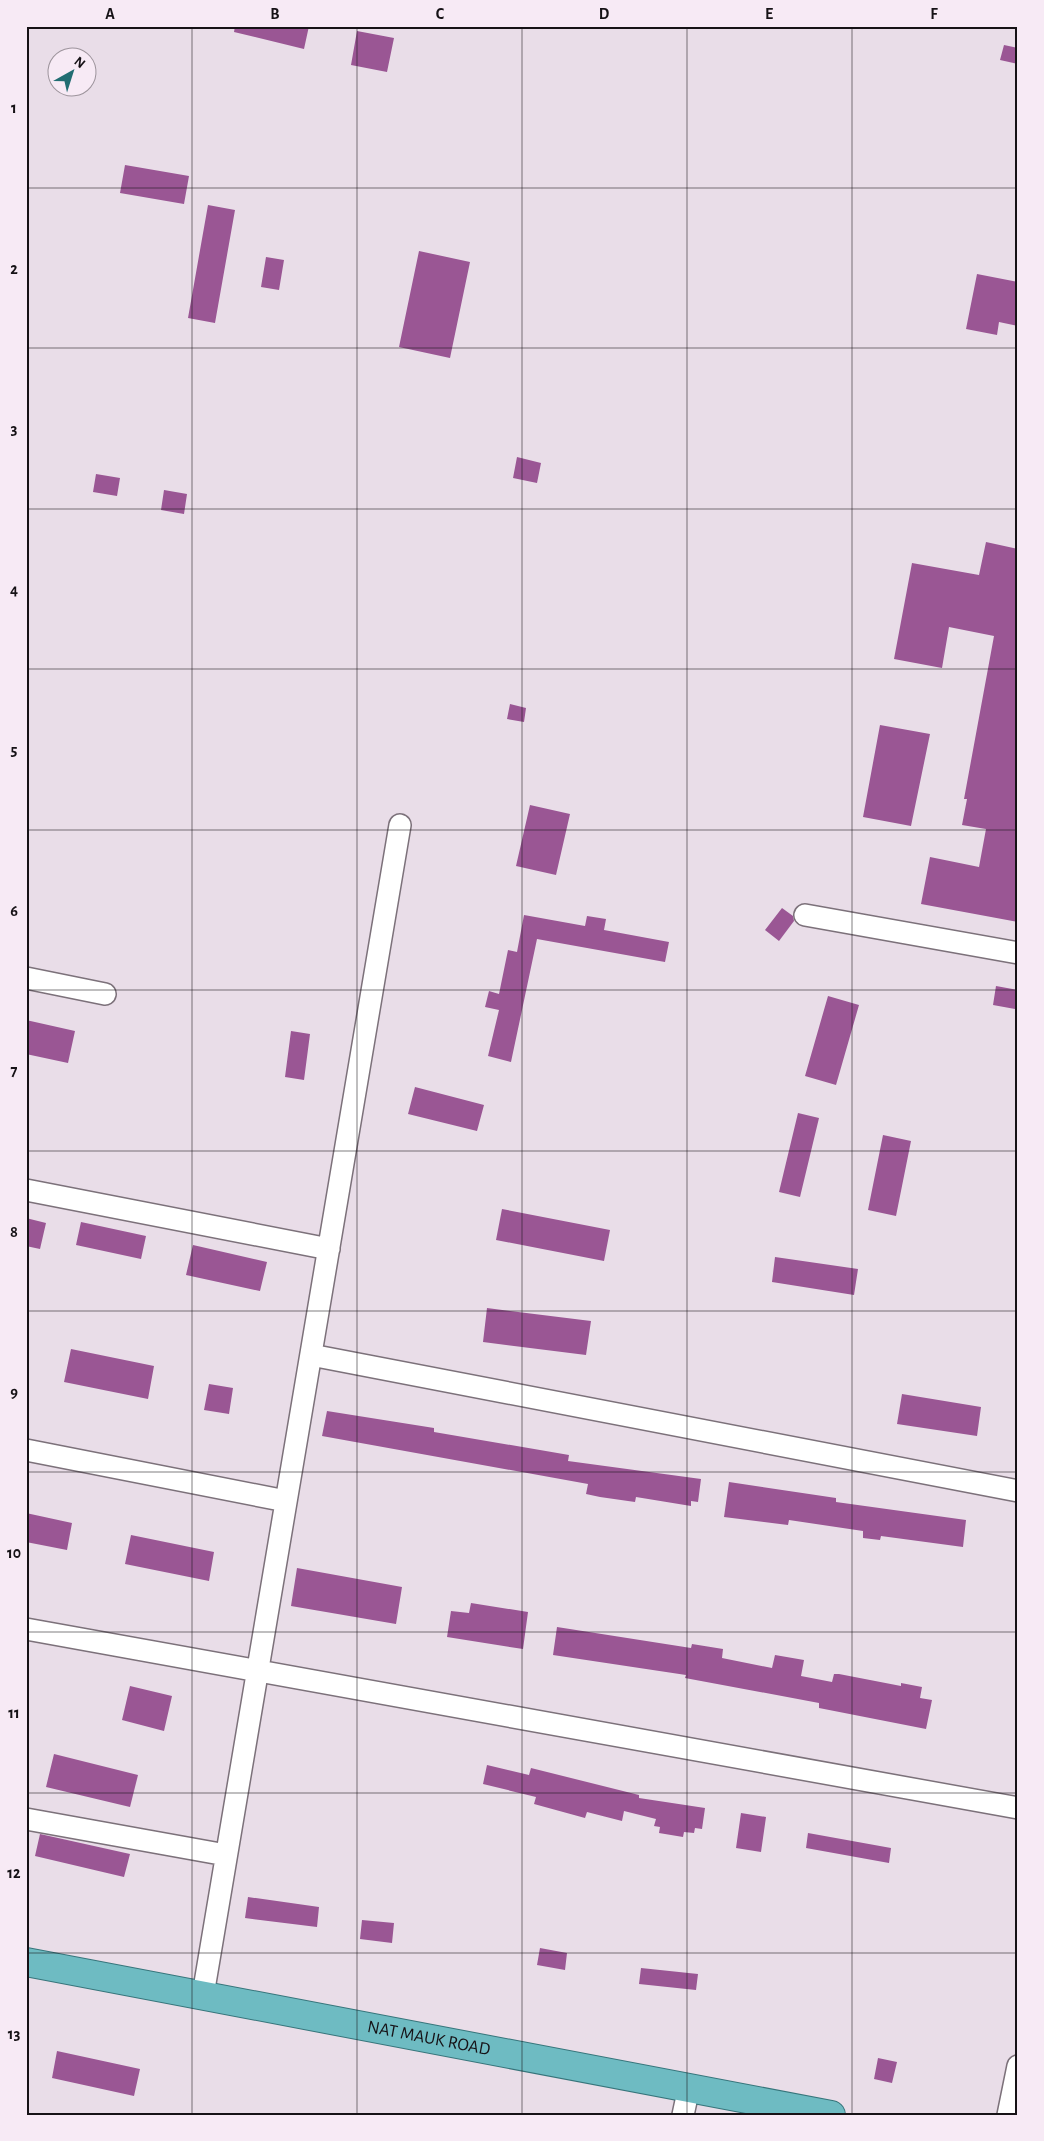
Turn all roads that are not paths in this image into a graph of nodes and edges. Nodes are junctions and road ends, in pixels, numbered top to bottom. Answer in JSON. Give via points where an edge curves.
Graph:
{"nodes":[{"id":1,"x":400,"y":824,"type":"dead end"},
{"id":2,"x":804,"y":915,"type":"dead end"},
{"id":3,"x":1018,"y":953,"type":"edge"},
{"id":4,"x":26,"y":978,"type":"edge"},
{"id":5,"x":105,"y":994,"type":"dead end"},
{"id":6,"x":26,"y":1190,"type":"edge"},
{"id":7,"x":329,"y":1248,"type":"junction"},
{"id":8,"x":310,"y":1355,"type":"junction"},
{"id":9,"x":26,"y":1450,"type":"edge"},
{"id":10,"x":1018,"y":1490,"type":"edge"},
{"id":11,"x":286,"y":1501,"type":"junction"},
{"id":12,"x":26,"y":1629,"type":"edge"},
{"id":13,"x":257,"y":1671,"type":"junction"},
{"id":14,"x":1018,"y":1808,"type":"edge"},
{"id":15,"x":26,"y":1820,"type":"edge"},
{"id":16,"x":226,"y":1855,"type":"junction"},
{"id":17,"x":26,"y":1962,"type":"edge"},
{"id":18,"x":204,"y":1995,"type":"junction"},
{"id":19,"x":1018,"y":2066,"type":"edge"},
{"id":20,"x":689,"y":2087,"type":"junction"},
{"id":21,"x":682,"y":2115,"type":"edge"},
{"id":22,"x":831,"y":2115,"type":"edge"},
{"id":23,"x":1008,"y":2115,"type":"edge"}],
"edges":[{"from":1,"to":7,"type":"street"},
{"from":2,"to":3,"type":"street"},
{"from":4,"to":5,"type":"street"},
{"from":6,"to":7,"type":"street"},
{"from":7,"to":8,"type":"street"},
{"from":8,"to":10,"type":"street"},
{"from":8,"to":11,"type":"street"},
{"from":9,"to":11,"type":"street"},
{"from":11,"to":13,"type":"street"},
{"from":12,"to":13,"type":"street"},
{"from":13,"to":14,"type":"street"},
{"from":13,"to":16,"type":"street"},
{"from":15,"to":16,"type":"street"},
{"from":16,"to":18,"type":"street"},
{"from":17,"to":18,"type":"highway","name":"NAT MAUK ROAD"},
{"from":18,"to":20,"type":"highway","name":"NAT MAUK ROAD"},
{"from":19,"to":23,"type":"street"},
{"from":20,"to":21,"type":"street"},
{"from":20,"to":22,"type":"highway","name":"NAT MAUK ROAD"}]}
